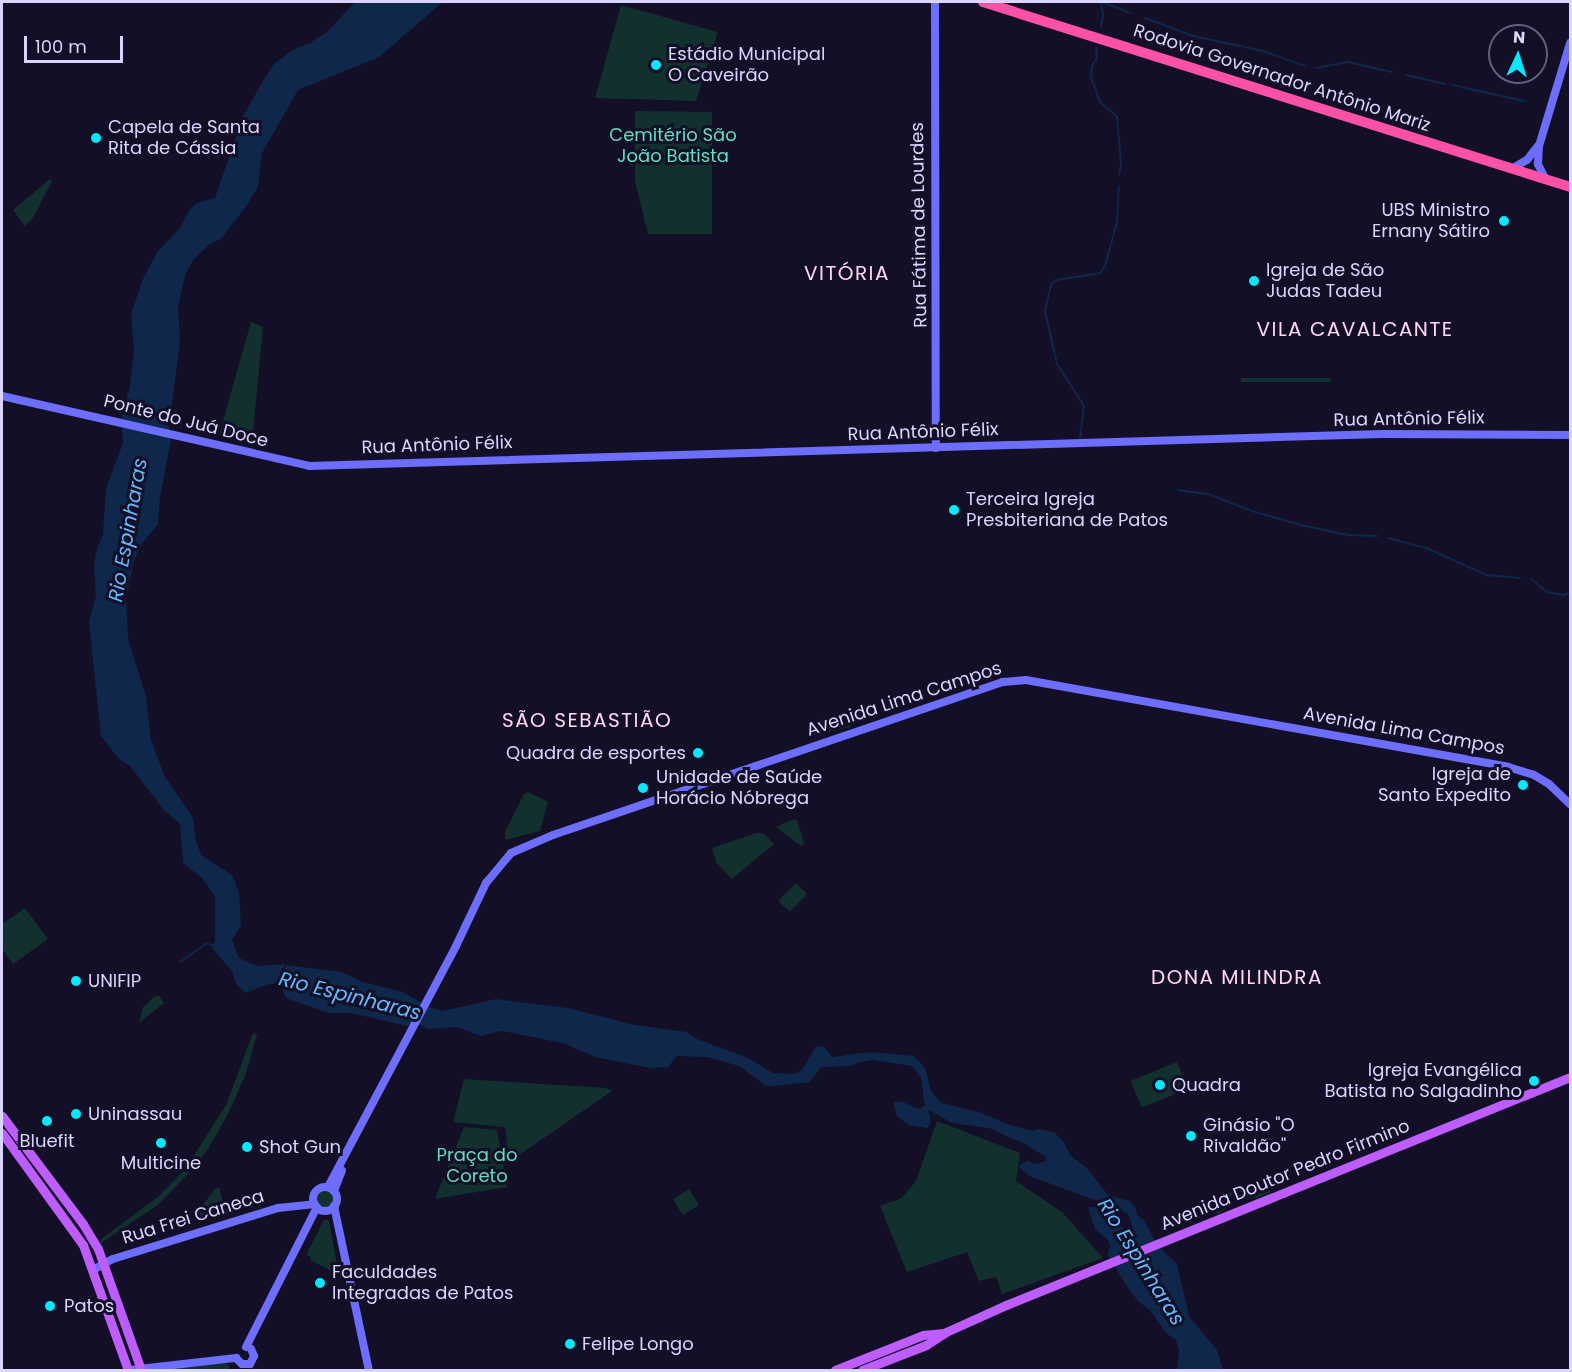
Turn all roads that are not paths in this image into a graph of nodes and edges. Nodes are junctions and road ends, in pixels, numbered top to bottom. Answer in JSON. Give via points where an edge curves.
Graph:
{"nodes":[{"id":1,"x":935,"y":2,"type":"edge"},
{"id":2,"x":982,"y":2,"type":"edge"},
{"id":3,"x":1570,"y":43,"type":"edge"},
{"id":4,"x":1532,"y":164,"type":"junction"},
{"id":5,"x":1513,"y":168,"type":"junction"},
{"id":6,"x":1545,"y":178,"type":"junction"},
{"id":7,"x":1570,"y":187,"type":"edge"},
{"id":8,"x":2,"y":396,"type":"edge"},
{"id":9,"x":1570,"y":435,"type":"edge"},
{"id":10,"x":936,"y":448,"type":"junction"},
{"id":11,"x":276,"y":460,"type":"joint"},
{"id":12,"x":1570,"y":804,"type":"edge"},
{"id":13,"x":1570,"y":1077,"type":"edge"},
{"id":14,"x":2,"y":1116,"type":"edge"},
{"id":15,"x":7,"y":1134,"type":"edge"},
{"id":16,"x":331,"y":1189,"type":"junction"},
{"id":17,"x":317,"y":1190,"type":"junction"},
{"id":18,"x":294,"y":1205,"type":"junction"},
{"id":19,"x":334,"y":1206,"type":"junction"},
{"id":20,"x":318,"y":1207,"type":"junction"},
{"id":21,"x":103,"y":1263,"type":"junction"},
{"id":22,"x":93,"y":1270,"type":"junction"},
{"id":23,"x":946,"y":1332,"type":"junction"},
{"id":24,"x":249,"y":1348,"type":"junction"},
{"id":25,"x":236,"y":1358,"type":"junction"},
{"id":26,"x":141,"y":1370,"type":"edge"},
{"id":27,"x":129,"y":1371,"type":"edge"},
{"id":28,"x":369,"y":1371,"type":"edge"},
{"id":29,"x":835,"y":1371,"type":"edge"},
{"id":30,"x":862,"y":1371,"type":"edge"}],
"edges":[{"from":1,"to":10,"type":"main road","name":"Rua Fátima de Lourdes"},
{"from":2,"to":5,"type":"highway","name":"Rodovia Governador Antônio Mariz"},
{"from":3,"to":4,"type":"main road"},
{"from":4,"to":5,"type":"main road"},
{"from":4,"to":6,"type":"main road"},
{"from":5,"to":6,"type":"highway","name":"Rodovia Governador Antônio Mariz"},
{"from":6,"to":7,"type":"highway","name":"Rodovia Governador Antônio Mariz"},
{"from":8,"to":11,"type":"main road","name":"Ponte do Juá Doce"},
{"from":9,"to":10,"type":"main road","name":"Rua Antônio Félix","via":[[1383,434]]},
{"from":10,"to":11,"type":"main road","name":"Rua Antônio Félix","via":[[309,466]]},
{"from":12,"to":16,"type":"main road","name":"Avenida Lima Campos","via":[[1549,784],[1520,770],[1009,680],[540,840],[511,854],[495,870]]},
{"from":13,"to":23,"type":"main road","name":"Avenida Doutor Pedro Firmino"},
{"from":14,"to":15,"type":"main road"},
{"from":15,"to":21,"type":"main road","via":[[83,1224]]},
{"from":15,"to":22,"type":"main road","via":[[83,1245]]},
{"from":16,"to":17,"type":"main road"},
{"from":16,"to":19,"type":"main road","via":[[337,1199]]},
{"from":17,"to":18,"type":"main road","name":"Rua Frei Caneca"},
{"from":17,"to":20,"type":"main road","via":[[313,1195]]},
{"from":18,"to":20,"type":"main road","name":"Rua Frei Caneca"},
{"from":18,"to":21,"type":"main road","name":"Rua Frei Caneca"},
{"from":19,"to":20,"type":"main road"},
{"from":19,"to":28,"type":"main road"},
{"from":20,"to":24,"type":"main road"},
{"from":21,"to":22,"type":"main road","name":"Rua Frei Caneca"},
{"from":21,"to":26,"type":"main road"},
{"from":22,"to":27,"type":"main road"},
{"from":23,"to":29,"type":"main road","name":"Avenida Doutor Pedro Firmino","via":[[922,1335]]},
{"from":23,"to":30,"type":"main road","name":"Avenida Doutor Pedro Firmino","via":[[926,1345]]},
{"from":24,"to":25,"type":"main road","via":[[239,1349]]},
{"from":24,"to":25,"type":"main road","via":[[254,1356],[250,1364]]},
{"from":25,"to":26,"type":"main road"},
{"from":26,"to":27,"type":"main road"}]}
